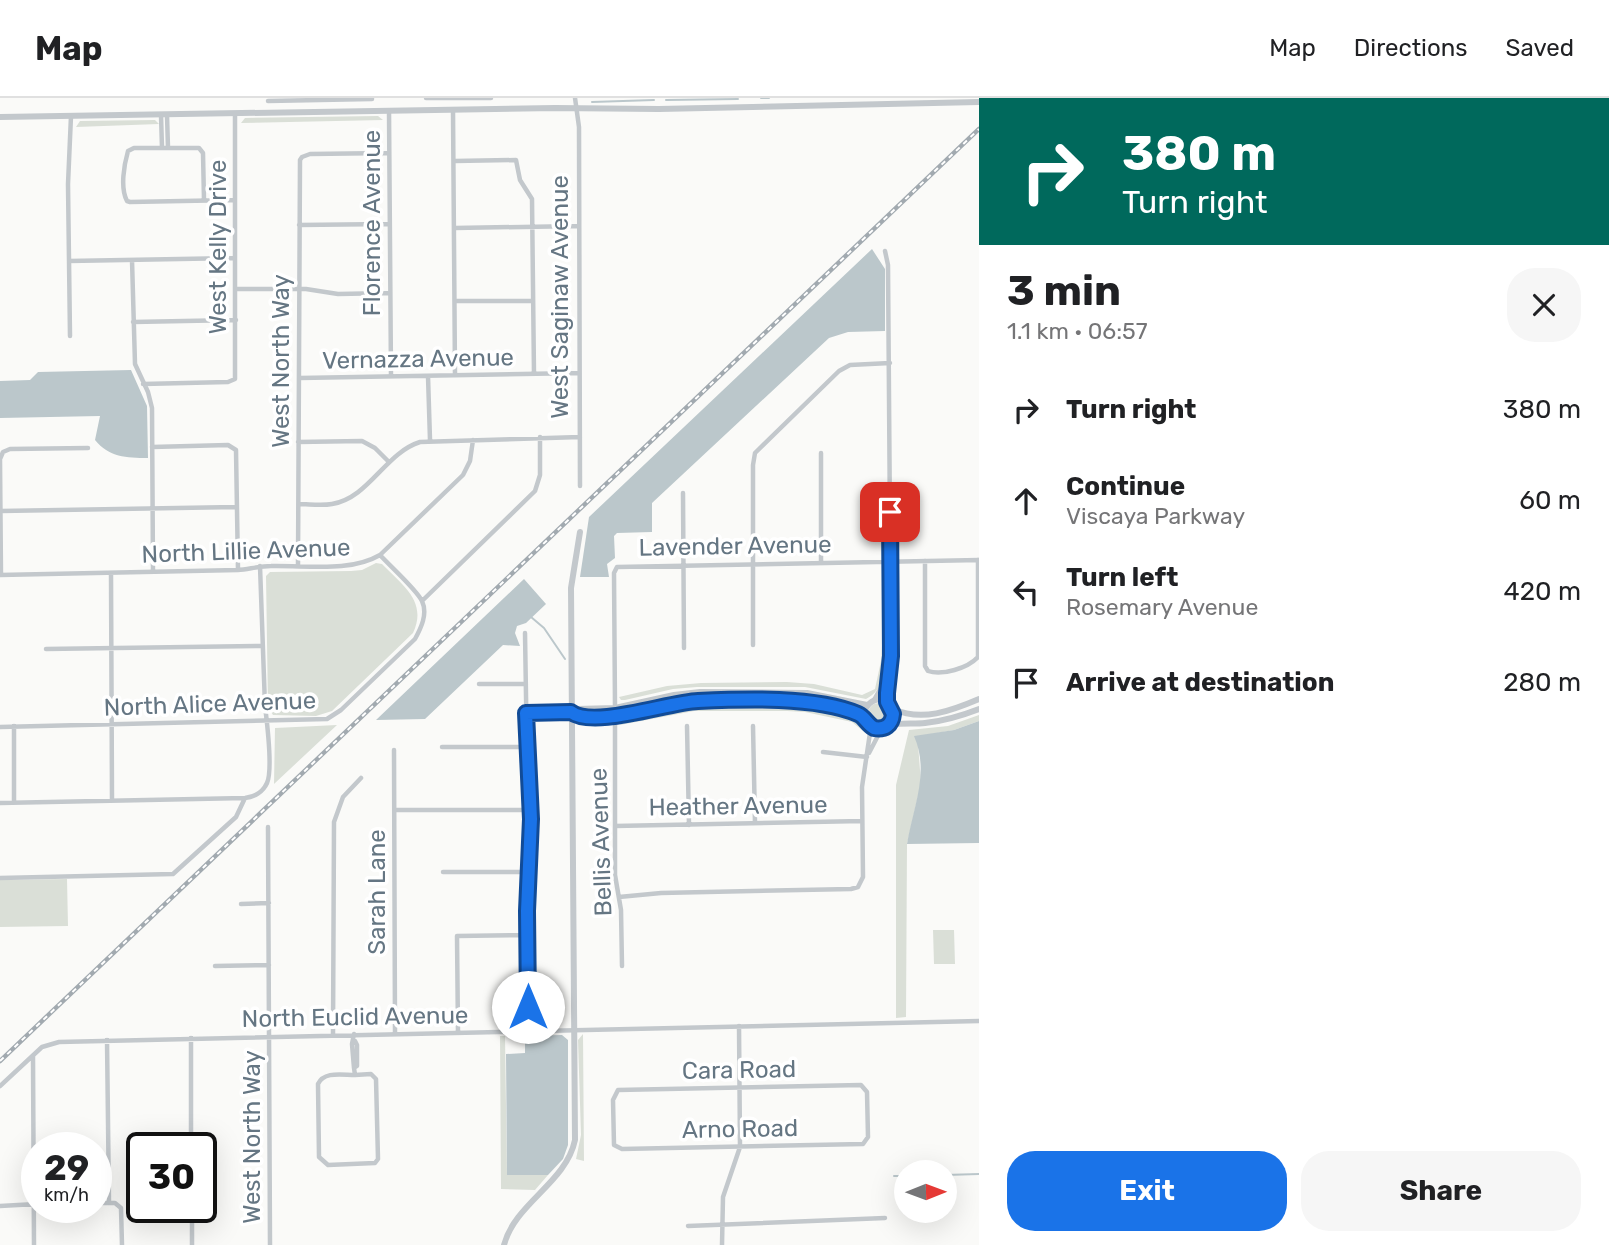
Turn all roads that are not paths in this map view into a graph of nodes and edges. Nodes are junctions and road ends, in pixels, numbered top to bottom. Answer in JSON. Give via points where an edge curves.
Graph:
{"nodes":[{"id":1,"x":426,"y":98,"type":"edge"},
{"id":2,"x":488,"y":98,"type":"edge"},
{"id":3,"x":575,"y":98,"type":"edge"},
{"id":4,"x":298,"y":99,"type":"edge"},
{"id":5,"x":360,"y":99,"type":"edge"},
{"id":6,"x":372,"y":99,"type":"edge"},
{"id":7,"x":268,"y":101,"type":"dead end"},
{"id":8,"x":979,"y":102,"type":"edge"},
{"id":9,"x":575,"y":108,"type":"junction"},
{"id":10,"x":453,"y":110,"type":"junction"},
{"id":11,"x":487,"y":110,"type":"junction"},
{"id":12,"x":389,"y":111,"type":"junction"},
{"id":13,"x":360,"y":112,"type":"junction"},
{"id":14,"x":298,"y":113,"type":"junction"},
{"id":15,"x":235,"y":114,"type":"junction"},
{"id":16,"x":164,"y":115,"type":"junction"},
{"id":17,"x":71,"y":116,"type":"junction"},
{"id":18,"x":0,"y":117,"type":"edge"},
{"id":19,"x":165,"y":148,"type":"junction"},
{"id":20,"x":389,"y":153,"type":"junction"},
{"id":21,"x":454,"y":161,"type":"junction"},
{"id":22,"x":204,"y":200,"type":"junction"},
{"id":23,"x":235,"y":200,"type":"junction"},
{"id":24,"x":389,"y":224,"type":"junction"},
{"id":25,"x":299,"y":225,"type":"junction"},
{"id":26,"x":579,"y":226,"type":"junction"},
{"id":27,"x":455,"y":228,"type":"junction"},
{"id":28,"x":534,"y":228,"type":"junction"},
{"id":29,"x":884,"y":251,"type":"dead end"},
{"id":30,"x":235,"y":258,"type":"junction"},
{"id":31,"x":132,"y":260,"type":"junction"},
{"id":32,"x":69,"y":261,"type":"junction"},
{"id":33,"x":236,"y":289,"type":"junction"},
{"id":34,"x":299,"y":289,"type":"junction"},
{"id":35,"x":390,"y":293,"type":"junction"},
{"id":36,"x":455,"y":301,"type":"junction"},
{"id":37,"x":533,"y":301,"type":"junction"},
{"id":38,"x":236,"y":320,"type":"junction"},
{"id":39,"x":133,"y":322,"type":"junction"},
{"id":40,"x":70,"y":336,"type":"dead end"},
{"id":41,"x":890,"y":363,"type":"junction"},
{"id":42,"x":579,"y":373,"type":"junction"},
{"id":43,"x":534,"y":374,"type":"junction"},
{"id":44,"x":455,"y":375,"type":"junction"},
{"id":45,"x":391,"y":376,"type":"junction"},
{"id":46,"x":428,"y":376,"type":"junction"},
{"id":47,"x":300,"y":379,"type":"junction"},
{"id":48,"x":143,"y":384,"type":"junction"},
{"id":49,"x":540,"y":437,"type":"junction"},
{"id":50,"x":580,"y":437,"type":"junction"},
{"id":51,"x":430,"y":440,"type":"junction"},
{"id":52,"x":472,"y":440,"type":"junction"},
{"id":53,"x":298,"y":442,"type":"junction"},
{"id":54,"x":88,"y":447,"type":"dead end"},
{"id":55,"x":152,"y":447,"type":"junction"},
{"id":56,"x":821,"y":453,"type":"dead end"},
{"id":57,"x":389,"y":462,"type":"junction"},
{"id":58,"x":580,"y":486,"type":"dead end"},
{"id":59,"x":683,"y":494,"type":"dead end"},
{"id":60,"x":299,"y":504,"type":"junction"},
{"id":61,"x":236,"y":507,"type":"junction"},
{"id":62,"x":153,"y":508,"type":"junction"},
{"id":63,"x":1,"y":511,"type":"edge"},
{"id":64,"x":580,"y":532,"type":"dead end"},
{"id":65,"x":380,"y":555,"type":"junction"},
{"id":66,"x":979,"y":560,"type":"edge"},
{"id":67,"x":891,"y":561,"type":"junction"},
{"id":68,"x":925,"y":561,"type":"junction"},
{"id":69,"x":821,"y":562,"type":"junction"},
{"id":70,"x":752,"y":564,"type":"junction"},
{"id":71,"x":684,"y":565,"type":"junction"},
{"id":72,"x":260,"y":566,"type":"junction"},
{"id":73,"x":298,"y":566,"type":"junction"},
{"id":74,"x":238,"y":570,"type":"junction"},
{"id":75,"x":153,"y":572,"type":"junction"},
{"id":76,"x":111,"y":573,"type":"junction"},
{"id":77,"x":1,"y":575,"type":"edge"},
{"id":78,"x":422,"y":601,"type":"junction"},
{"id":79,"x":525,"y":633,"type":"dead end"},
{"id":80,"x":753,"y":645,"type":"dead end"},
{"id":81,"x":262,"y":646,"type":"junction"},
{"id":82,"x":684,"y":648,"type":"dead end"},
{"id":83,"x":46,"y":649,"type":"dead end"},
{"id":84,"x":111,"y":649,"type":"junction"},
{"id":85,"x":888,"y":674,"type":"junction"},
{"id":86,"x":479,"y":684,"type":"dead end"},
{"id":87,"x":526,"y":684,"type":"junction"},
{"id":88,"x":700,"y":692,"type":"junction"},
{"id":89,"x":979,"y":699,"type":"edge"},
{"id":90,"x":874,"y":700,"type":"junction"},
{"id":91,"x":887,"y":702,"type":"junction"},
{"id":92,"x":668,"y":705,"type":"junction"},
{"id":93,"x":867,"y":705,"type":"junction"},
{"id":94,"x":615,"y":708,"type":"junction"},
{"id":95,"x":892,"y":709,"type":"junction"},
{"id":96,"x":979,"y":709,"type":"edge"},
{"id":97,"x":571,"y":712,"type":"junction"},
{"id":98,"x":526,"y":713,"type":"junction"},
{"id":99,"x":615,"y":716,"type":"junction"},
{"id":100,"x":864,"y":718,"type":"junction"},
{"id":101,"x":267,"y":722,"type":"junction"},
{"id":102,"x":111,"y":724,"type":"junction"},
{"id":103,"x":14,"y":726,"type":"junction"},
{"id":104,"x":687,"y":726,"type":"dead end"},
{"id":105,"x":753,"y":726,"type":"dead end"},
{"id":106,"x":871,"y":726,"type":"junction"},
{"id":107,"x":0,"y":727,"type":"edge"},
{"id":108,"x":885,"y":727,"type":"junction"},
{"id":109,"x":442,"y":747,"type":"dead end"},
{"id":110,"x":527,"y":747,"type":"junction"},
{"id":111,"x":394,"y":750,"type":"dead end"},
{"id":112,"x":822,"y":752,"type":"dead end"},
{"id":113,"x":867,"y":757,"type":"junction"},
{"id":114,"x":361,"y":778,"type":"dead end"},
{"id":115,"x":245,"y":798,"type":"junction"},
{"id":116,"x":112,"y":800,"type":"junction"},
{"id":117,"x":14,"y":802,"type":"junction"},
{"id":118,"x":0,"y":803,"type":"edge"},
{"id":119,"x":394,"y":810,"type":"junction"},
{"id":120,"x":531,"y":810,"type":"junction"},
{"id":121,"x":862,"y":821,"type":"junction"},
{"id":122,"x":755,"y":823,"type":"junction"},
{"id":123,"x":689,"y":825,"type":"junction"},
{"id":124,"x":268,"y":827,"type":"dead end"},
{"id":125,"x":615,"y":827,"type":"junction"},
{"id":126,"x":443,"y":872,"type":"dead end"},
{"id":127,"x":528,"y":872,"type":"junction"},
{"id":128,"x":0,"y":878,"type":"edge"},
{"id":129,"x":619,"y":897,"type":"junction"},
{"id":130,"x":269,"y":903,"type":"junction"},
{"id":131,"x":241,"y":904,"type":"dead end"},
{"id":132,"x":527,"y":935,"type":"junction"},
{"id":133,"x":215,"y":965,"type":"dead end"},
{"id":134,"x":269,"y":965,"type":"junction"},
{"id":135,"x":622,"y":966,"type":"dead end"},
{"id":136,"x":979,"y":1021,"type":"edge"},
{"id":137,"x":739,"y":1026,"type":"junction"},
{"id":138,"x":528,"y":1030,"type":"junction"},
{"id":139,"x":573,"y":1030,"type":"junction"},
{"id":140,"x":458,"y":1032,"type":"junction"},
{"id":141,"x":395,"y":1033,"type":"junction"},
{"id":142,"x":355,"y":1034,"type":"junction"},
{"id":143,"x":333,"y":1035,"type":"junction"},
{"id":144,"x":270,"y":1036,"type":"junction"},
{"id":145,"x":191,"y":1038,"type":"junction"},
{"id":146,"x":107,"y":1040,"type":"junction"},
{"id":147,"x":33,"y":1055,"type":"junction"},
{"id":148,"x":354,"y":1071,"type":"junction"},
{"id":149,"x":0,"y":1086,"type":"edge"},
{"id":150,"x":740,"y":1087,"type":"junction"},
{"id":151,"x":34,"y":1132,"type":"edge"},
{"id":152,"x":108,"y":1132,"type":"edge"},
{"id":153,"x":191,"y":1132,"type":"edge"},
{"id":154,"x":866,"y":1143,"type":"joint"},
{"id":155,"x":615,"y":1147,"type":"joint"},
{"id":156,"x":740,"y":1147,"type":"junction"},
{"id":157,"x":112,"y":1203,"type":"edge"},
{"id":158,"x":21,"y":1205,"type":"edge"},
{"id":159,"x":0,"y":1206,"type":"edge"},
{"id":160,"x":886,"y":1218,"type":"dead end"},
{"id":161,"x":35,"y":1223,"type":"edge"},
{"id":162,"x":192,"y":1223,"type":"edge"},
{"id":163,"x":722,"y":1224,"type":"junction"},
{"id":164,"x":688,"y":1226,"type":"dead end"},
{"id":165,"x":34,"y":1245,"type":"edge"},
{"id":166,"x":122,"y":1245,"type":"edge"},
{"id":167,"x":192,"y":1245,"type":"edge"},
{"id":168,"x":270,"y":1245,"type":"edge"},
{"id":169,"x":504,"y":1245,"type":"edge"},
{"id":170,"x":722,"y":1245,"type":"edge"}],
"edges":[{"from":1,"to":2,"type":"street"},
{"from":2,"to":11,"type":"street"},
{"from":3,"to":9,"type":"street","name":"West Saginaw Avenue"},
{"from":4,"to":5,"type":"street"},
{"from":4,"to":7,"type":"street"},
{"from":4,"to":14,"type":"street"},
{"from":5,"to":6,"type":"street"},
{"from":5,"to":13,"type":"street"},
{"from":8,"to":9,"type":"street"},
{"from":9,"to":11,"type":"street"},
{"from":9,"to":26,"type":"street","name":"West Saginaw Avenue"},
{"from":10,"to":11,"type":"street"},
{"from":10,"to":12,"type":"street"},
{"from":10,"to":21,"type":"street"},
{"from":12,"to":13,"type":"street"},
{"from":12,"to":20,"type":"street","name":"Florence Avenue"},
{"from":13,"to":14,"type":"street"},
{"from":14,"to":15,"type":"street"},
{"from":15,"to":16,"type":"street"},
{"from":15,"to":23,"type":"street","name":"West Kelly Drive"},
{"from":16,"to":17,"type":"street"},
{"from":16,"to":19,"type":"street"},
{"from":17,"to":18,"type":"street"},
{"from":17,"to":32,"type":"street"},
{"from":19,"to":22,"type":"street","via":[[202,149]]},
{"from":19,"to":22,"type":"street","via":[[128,151],[127,201]]},
{"from":20,"to":24,"type":"street","name":"Florence Avenue"},
{"from":20,"to":25,"type":"street","name":"West North Way","via":[[302,157]]},
{"from":21,"to":27,"type":"street"},
{"from":21,"to":28,"type":"street","via":[[516,160],[520,180],[532,199]]},
{"from":22,"to":23,"type":"street"},
{"from":23,"to":30,"type":"street","name":"West Kelly Drive"},
{"from":24,"to":25,"type":"street"},
{"from":24,"to":35,"type":"street","name":"Florence Avenue"},
{"from":25,"to":34,"type":"street","name":"West North Way"},
{"from":26,"to":28,"type":"street"},
{"from":26,"to":42,"type":"street","name":"West Saginaw Avenue"},
{"from":27,"to":28,"type":"street"},
{"from":27,"to":36,"type":"street"},
{"from":28,"to":37,"type":"street"},
{"from":29,"to":41,"type":"street"},
{"from":30,"to":31,"type":"street"},
{"from":30,"to":33,"type":"street","name":"West Kelly Drive"},
{"from":31,"to":32,"type":"street"},
{"from":31,"to":39,"type":"street"},
{"from":32,"to":40,"type":"street"},
{"from":33,"to":34,"type":"street"},
{"from":33,"to":38,"type":"street","name":"West Kelly Drive"},
{"from":34,"to":35,"type":"street"},
{"from":34,"to":47,"type":"street","name":"West North Way"},
{"from":35,"to":45,"type":"street","name":"Florence Avenue"},
{"from":36,"to":37,"type":"street"},
{"from":36,"to":44,"type":"street"},
{"from":37,"to":43,"type":"street"},
{"from":38,"to":39,"type":"street"},
{"from":38,"to":48,"type":"street","name":"West Kelly Drive","via":[[235,379]]},
{"from":39,"to":48,"type":"street","via":[[135,364]]},
{"from":41,"to":67,"type":"street"},
{"from":41,"to":70,"type":"street","via":[[850,365],[839,371],[757,448],[752,465]]},
{"from":42,"to":43,"type":"street","name":"Vernazza Avenue"},
{"from":42,"to":50,"type":"street","name":"West Saginaw Avenue"},
{"from":43,"to":44,"type":"street","name":"Vernazza Avenue"},
{"from":44,"to":46,"type":"street","name":"Vernazza Avenue"},
{"from":45,"to":46,"type":"street","name":"Vernazza Avenue"},
{"from":45,"to":47,"type":"street","name":"Vernazza Avenue"},
{"from":46,"to":51,"type":"street"},
{"from":47,"to":53,"type":"street","name":"West North Way"},
{"from":48,"to":55,"type":"street","via":[[152,408]]},
{"from":49,"to":50,"type":"street"},
{"from":49,"to":52,"type":"street"},
{"from":49,"to":78,"type":"street","via":[[540,475],[535,491]]},
{"from":50,"to":58,"type":"street","name":"West Saginaw Avenue"},
{"from":51,"to":52,"type":"street"},
{"from":51,"to":57,"type":"street","via":[[411,444]]},
{"from":52,"to":65,"type":"street","name":"North Lillie Avenue","via":[[463,475]]},
{"from":53,"to":57,"type":"street","via":[[362,442],[376,448]]},
{"from":53,"to":60,"type":"street","name":"West North Way"},
{"from":54,"to":63,"type":"street","via":[[3,452]]},
{"from":55,"to":61,"type":"street","via":[[233,447],[237,454]]},
{"from":55,"to":62,"type":"street"},
{"from":56,"to":69,"type":"street"},
{"from":57,"to":60,"type":"street","via":[[346,499]]},
{"from":59,"to":71,"type":"street"},
{"from":60,"to":73,"type":"street","name":"West North Way"},
{"from":61,"to":62,"type":"street"},
{"from":61,"to":74,"type":"street"},
{"from":62,"to":63,"type":"street"},
{"from":62,"to":75,"type":"street"},
{"from":63,"to":77,"type":"street"},
{"from":64,"to":97,"type":"street","via":[[571,578]]},
{"from":65,"to":73,"type":"street","name":"North Lillie Avenue","via":[[354,565]]},
{"from":65,"to":78,"type":"street"},
{"from":66,"to":68,"type":"street","name":"Lavender Avenue"},
{"from":66,"to":68,"type":"street","via":[[979,652],[975,661],[931,673],[927,670]]},
{"from":67,"to":68,"type":"street","name":"Lavender Avenue"},
{"from":67,"to":69,"type":"street","name":"Lavender Avenue"},
{"from":67,"to":85,"type":"street"},
{"from":69,"to":70,"type":"street","name":"Lavender Avenue"},
{"from":70,"to":71,"type":"street","name":"Lavender Avenue"},
{"from":70,"to":80,"type":"street"},
{"from":71,"to":82,"type":"street"},
{"from":71,"to":94,"type":"street","name":"Lavender Avenue","via":[[617,567],[614,573]]},
{"from":72,"to":73,"type":"street","name":"North Lillie Avenue"},
{"from":72,"to":74,"type":"street","name":"North Lillie Avenue"},
{"from":72,"to":81,"type":"street"},
{"from":74,"to":75,"type":"street","name":"North Lillie Avenue"},
{"from":75,"to":76,"type":"street","name":"North Lillie Avenue"},
{"from":76,"to":77,"type":"street","name":"North Lillie Avenue"},
{"from":76,"to":84,"type":"street"},
{"from":78,"to":101,"type":"street","name":"North Alice Avenue","via":[[424,618],[415,639],[341,710],[327,719]]},
{"from":79,"to":87,"type":"street"},
{"from":81,"to":84,"type":"street"},
{"from":81,"to":101,"type":"street"},
{"from":83,"to":84,"type":"street"},
{"from":84,"to":102,"type":"street"},
{"from":85,"to":90,"type":"street"},
{"from":85,"to":91,"type":"street"},
{"from":86,"to":87,"type":"street"},
{"from":87,"to":98,"type":"street"},
{"from":88,"to":92,"type":"street","via":[[697,697]]},
{"from":88,"to":93,"type":"street","via":[[807,693]]},
{"from":88,"to":94,"type":"street"},
{"from":89,"to":95,"type":"street","via":[[930,715]]},
{"from":90,"to":91,"type":"street"},
{"from":90,"to":93,"type":"street"},
{"from":91,"to":95,"type":"street"},
{"from":92,"to":99,"type":"street"},
{"from":92,"to":100,"type":"street","via":[[803,702]]},
{"from":93,"to":100,"type":"street"},
{"from":94,"to":97,"type":"street"},
{"from":95,"to":108,"type":"street","via":[[893,718]]},
{"from":96,"to":108,"type":"street","via":[[941,721]]},
{"from":97,"to":98,"type":"street"},
{"from":97,"to":99,"type":"street","via":[[577,717]]},
{"from":97,"to":139,"type":"street"},
{"from":98,"to":110,"type":"street"},
{"from":99,"to":125,"type":"street","name":"Bellis Avenue"},
{"from":100,"to":106,"type":"street"},
{"from":101,"to":102,"type":"street","name":"North Alice Avenue"},
{"from":101,"to":115,"type":"street","via":[[268,782],[257,795]]},
{"from":102,"to":103,"type":"street","name":"North Alice Avenue"},
{"from":102,"to":116,"type":"street"},
{"from":103,"to":107,"type":"street","name":"North Alice Avenue"},
{"from":103,"to":117,"type":"street"},
{"from":104,"to":123,"type":"street"},
{"from":105,"to":122,"type":"street"},
{"from":106,"to":108,"type":"street"},
{"from":106,"to":113,"type":"street"},
{"from":108,"to":113,"type":"street"},
{"from":109,"to":110,"type":"street"},
{"from":110,"to":120,"type":"street"},
{"from":111,"to":119,"type":"street","name":"Sarah Lane"},
{"from":112,"to":113,"type":"street"},
{"from":113,"to":121,"type":"street"},
{"from":114,"to":143,"type":"street","via":[[343,797],[334,822]]},
{"from":115,"to":116,"type":"street"},
{"from":115,"to":128,"type":"street","via":[[236,817],[173,874]]},
{"from":116,"to":117,"type":"street"},
{"from":117,"to":118,"type":"street"},
{"from":119,"to":120,"type":"street"},
{"from":119,"to":141,"type":"street","name":"Sarah Lane"},
{"from":120,"to":127,"type":"street"},
{"from":121,"to":122,"type":"street","name":"Heather Avenue"},
{"from":121,"to":129,"type":"street","via":[[863,880],[858,887]]},
{"from":122,"to":123,"type":"street","name":"Heather Avenue"},
{"from":123,"to":125,"type":"street","name":"Heather Avenue"},
{"from":124,"to":130,"type":"street","name":"West North Way"},
{"from":125,"to":129,"type":"street","name":"Bellis Avenue"},
{"from":126,"to":127,"type":"street"},
{"from":127,"to":132,"type":"street"},
{"from":129,"to":135,"type":"street","name":"Bellis Avenue"},
{"from":130,"to":131,"type":"street"},
{"from":130,"to":134,"type":"street","name":"West North Way"},
{"from":132,"to":138,"type":"street"},
{"from":132,"to":140,"type":"street","via":[[457,936]]},
{"from":133,"to":134,"type":"street"},
{"from":134,"to":144,"type":"street","name":"West North Way"},
{"from":136,"to":137,"type":"street","name":"North Euclid Avenue"},
{"from":137,"to":139,"type":"street","name":"North Euclid Avenue"},
{"from":137,"to":150,"type":"street"},
{"from":138,"to":139,"type":"street","name":"North Euclid Avenue"},
{"from":138,"to":140,"type":"street","name":"North Euclid Avenue"},
{"from":139,"to":169,"type":"street","via":[[573,1149],[511,1228]]},
{"from":140,"to":141,"type":"street","name":"North Euclid Avenue"},
{"from":141,"to":142,"type":"street","name":"North Euclid Avenue"},
{"from":142,"to":143,"type":"street","name":"North Euclid Avenue"},
{"from":142,"to":148,"type":"street"},
{"from":143,"to":144,"type":"street","name":"North Euclid Avenue"},
{"from":144,"to":145,"type":"street","name":"North Euclid Avenue"},
{"from":144,"to":168,"type":"street","name":"West North Way"},
{"from":145,"to":146,"type":"street","name":"North Euclid Avenue"},
{"from":145,"to":153,"type":"street"},
{"from":146,"to":147,"type":"street","name":"North Euclid Avenue","via":[[52,1043]]},
{"from":146,"to":152,"type":"street"},
{"from":147,"to":149,"type":"street","name":"North Euclid Avenue"},
{"from":147,"to":151,"type":"street"},
{"from":148,"to":148,"type":"street","via":[[376,1079],[378,1159],[368,1164],[324,1164],[319,1157],[320,1080]]},
{"from":150,"to":154,"type":"street","name":"Cara Road","via":[[864,1086]]},
{"from":150,"to":155,"type":"street","name":"Cara Road","via":[[615,1092]]},
{"from":150,"to":156,"type":"street"},
{"from":154,"to":156,"type":"street","name":"Arno Road"},
{"from":155,"to":156,"type":"street","name":"Arno Road"},
{"from":156,"to":163,"type":"street","via":[[723,1198]]},
{"from":157,"to":166,"type":"street","via":[[121,1208]]},
{"from":158,"to":159,"type":"street"},
{"from":160,"to":163,"type":"street"},
{"from":161,"to":165,"type":"street"},
{"from":162,"to":167,"type":"street"},
{"from":163,"to":164,"type":"street"},
{"from":163,"to":170,"type":"street"}]}
